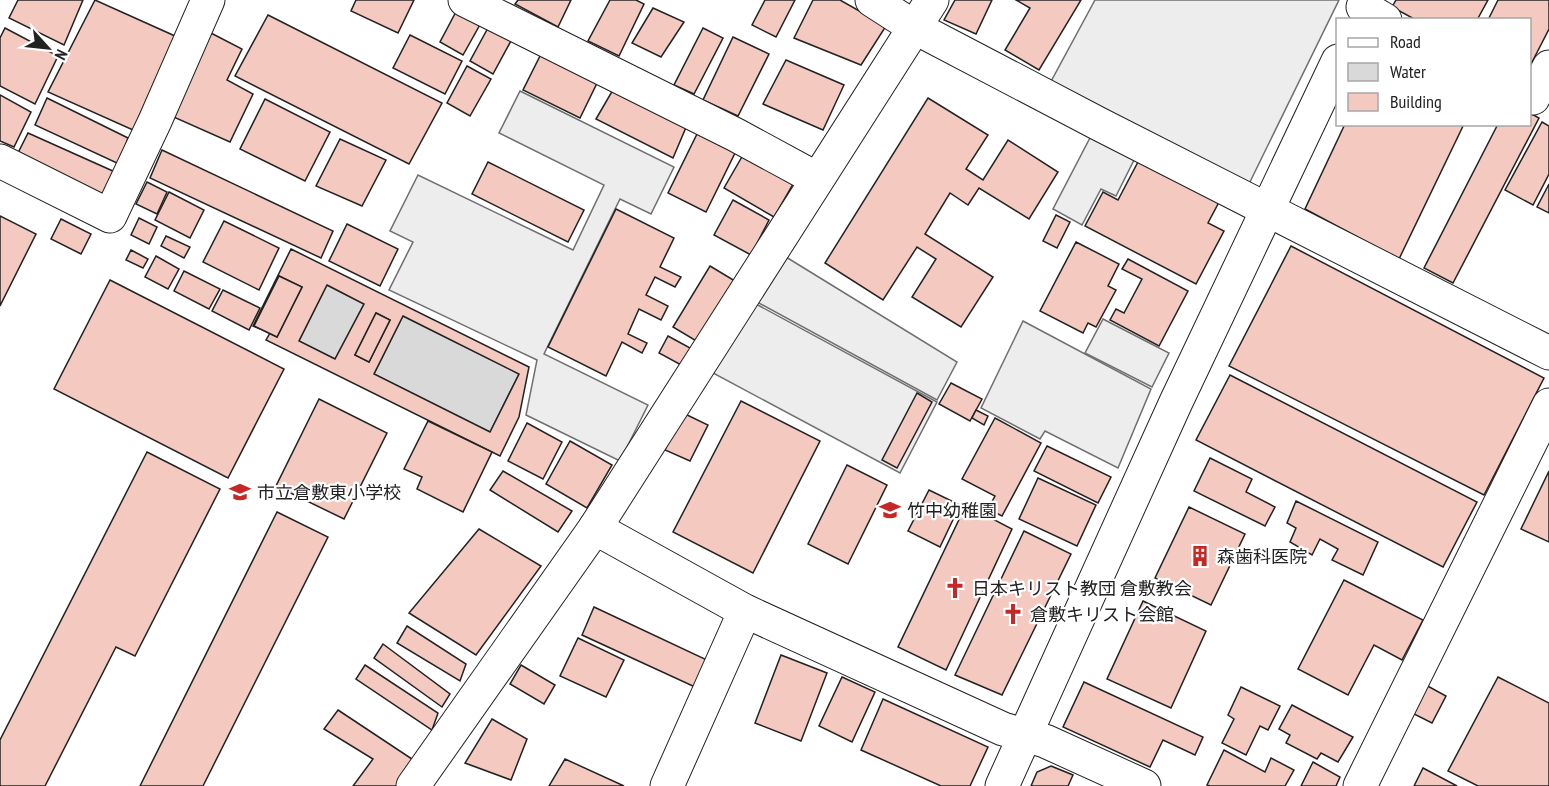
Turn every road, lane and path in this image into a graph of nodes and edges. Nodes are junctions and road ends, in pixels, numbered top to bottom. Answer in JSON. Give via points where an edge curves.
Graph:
{"nodes":[{"id":1,"x":208,"y":0,"type":"edge"},
{"id":2,"x":465,"y":0,"type":"edge"},
{"id":3,"x":872,"y":0,"type":"edge"},
{"id":4,"x":932,"y":0,"type":"edge"},
{"id":5,"x":915,"y":27,"type":"junction"},
{"id":6,"x":1336,"y":65,"type":"edge"},
{"id":7,"x":1549,"y":67,"type":"edge"},
{"id":8,"x":1537,"y":100,"type":"edge"},
{"id":9,"x":0,"y":161,"type":"edge"},
{"id":10,"x":817,"y":179,"type":"junction"},
{"id":11,"x":1268,"y":209,"type":"junction"},
{"id":12,"x":1549,"y":352,"type":"edge"},
{"id":13,"x":1549,"y":405,"type":"edge"},
{"id":14,"x":595,"y":528,"type":"junction"},
{"id":15,"x":745,"y":611,"type":"junction"},
{"id":16,"x":1025,"y":735,"type":"junction"},
{"id":17,"x":413,"y":786,"type":"edge"},
{"id":18,"x":667,"y":786,"type":"edge"},
{"id":19,"x":1002,"y":786,"type":"edge"},
{"id":20,"x":1144,"y":786,"type":"edge"},
{"id":21,"x":1360,"y":786,"type":"edge"}],
"edges":[{"from":1,"to":9,"type":"street","via":[[110,216]]},
{"from":2,"to":10,"type":"street"},
{"from":3,"to":5,"type":"street"},
{"from":4,"to":5,"type":"street"},
{"from":5,"to":10,"type":"street"},
{"from":5,"to":11,"type":"street"},
{"from":6,"to":11,"type":"street"},
{"from":7,"to":8,"type":"street"},
{"from":10,"to":14,"type":"street"},
{"from":11,"to":12,"type":"street"},
{"from":11,"to":16,"type":"street"},
{"from":13,"to":21,"type":"street"},
{"from":14,"to":15,"type":"street"},
{"from":14,"to":17,"type":"street"},
{"from":15,"to":16,"type":"street","via":[[1003,729]]},
{"from":15,"to":18,"type":"street"},
{"from":16,"to":19,"type":"street"},
{"from":16,"to":20,"type":"street"}]}
